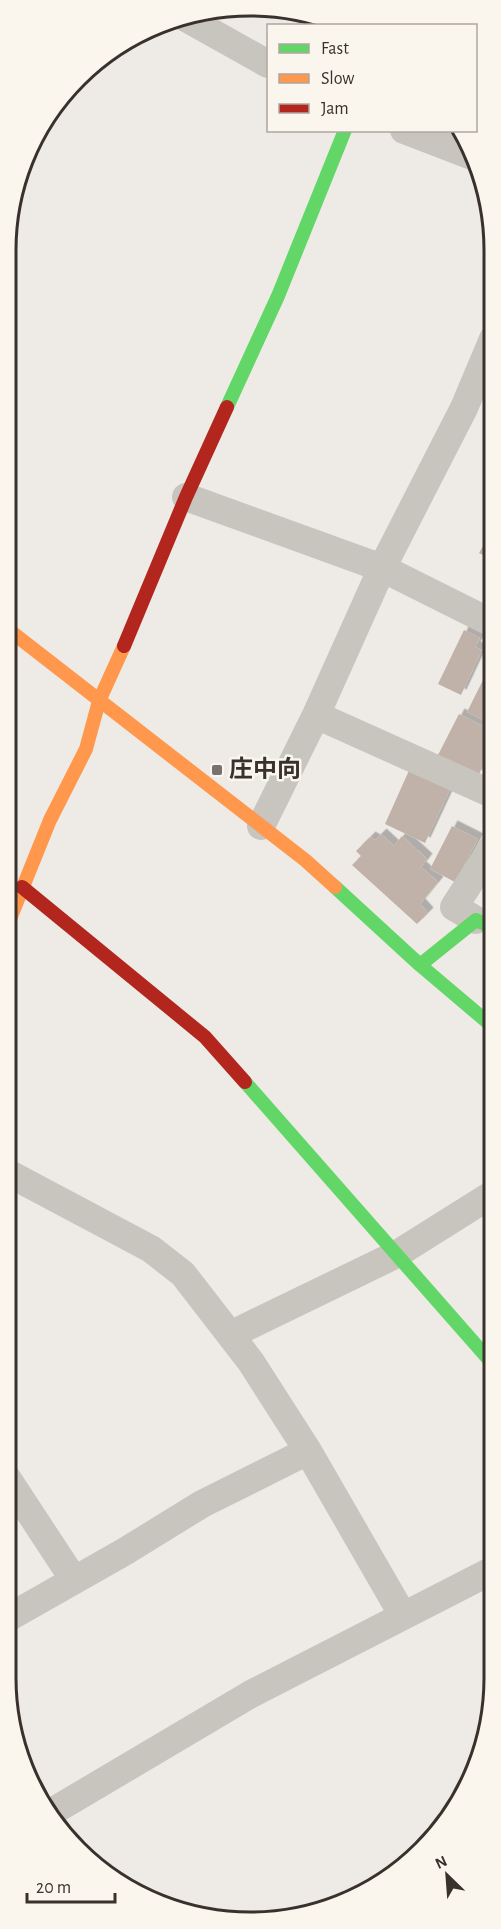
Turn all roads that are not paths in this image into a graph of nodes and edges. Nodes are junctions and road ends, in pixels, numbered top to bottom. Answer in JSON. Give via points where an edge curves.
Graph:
{"nodes":[{"id":1,"x":195,"y":23,"type":"edge"},
{"id":2,"x":267,"y":63,"type":"edge"},
{"id":3,"x":344,"y":132,"type":"edge"},
{"id":4,"x":409,"y":132,"type":"edge"},
{"id":5,"x":463,"y":153,"type":"edge"},
{"id":6,"x":484,"y":360,"type":"edge"},
{"id":7,"x":186,"y":497,"type":"junction"},
{"id":8,"x":382,"y":568,"type":"junction"},
{"id":9,"x":484,"y":619,"type":"edge"},
{"id":10,"x":16,"y":636,"type":"edge"},
{"id":11,"x":99,"y":701,"type":"junction"},
{"id":12,"x":316,"y":714,"type":"junction"},
{"id":13,"x":484,"y":790,"type":"edge"},
{"id":14,"x":261,"y":826,"type":"junction"},
{"id":15,"x":484,"y":860,"type":"edge"},
{"id":16,"x":22,"y":887,"type":"junction"},
{"id":17,"x":16,"y":903,"type":"edge"},
{"id":18,"x":484,"y":923,"type":"edge"},
{"id":19,"x":420,"y":965,"type":"junction"},
{"id":20,"x":484,"y":1019,"type":"edge"},
{"id":21,"x":16,"y":1177,"type":"edge"},
{"id":22,"x":484,"y":1199,"type":"edge"},
{"id":23,"x":397,"y":1254,"type":"junction"},
{"id":24,"x":230,"y":1335,"type":"junction"},
{"id":25,"x":484,"y":1354,"type":"edge"},
{"id":26,"x":308,"y":1451,"type":"junction"},
{"id":27,"x":16,"y":1492,"type":"edge"},
{"id":28,"x":484,"y":1574,"type":"edge"},
{"id":29,"x":74,"y":1580,"type":"junction"},
{"id":30,"x":16,"y":1613,"type":"edge"},
{"id":31,"x":402,"y":1614,"type":"junction"},
{"id":32,"x":56,"y":1809,"type":"edge"}],
"edges":[{"from":1,"to":2,"type":"street"},
{"from":3,"to":7,"type":"street","via":[[278,296]]},
{"from":4,"to":5,"type":"street"},
{"from":6,"to":8,"type":"street","via":[[464,408]]},
{"from":7,"to":8,"type":"street"},
{"from":7,"to":11,"type":"street"},
{"from":8,"to":9,"type":"street"},
{"from":8,"to":12,"type":"street"},
{"from":10,"to":11,"type":"street"},
{"from":11,"to":14,"type":"street"},
{"from":11,"to":16,"type":"street","via":[[86,749]]},
{"from":12,"to":13,"type":"street"},
{"from":12,"to":14,"type":"street"},
{"from":14,"to":19,"type":"street","via":[[305,860]]},
{"from":15,"to":18,"type":"street","via":[[454,907]]},
{"from":16,"to":17,"type":"street"},
{"from":16,"to":23,"type":"street","via":[[205,1037]]},
{"from":18,"to":19,"type":"street"},
{"from":19,"to":20,"type":"street"},
{"from":21,"to":24,"type":"street","via":[[151,1249],[183,1274]]},
{"from":22,"to":23,"type":"street"},
{"from":23,"to":24,"type":"street"},
{"from":23,"to":25,"type":"street"},
{"from":24,"to":26,"type":"street"},
{"from":26,"to":29,"type":"street","via":[[202,1504]]},
{"from":26,"to":31,"type":"street"},
{"from":27,"to":29,"type":"street"},
{"from":28,"to":31,"type":"street"},
{"from":29,"to":30,"type":"street"},
{"from":31,"to":32,"type":"street","via":[[251,1694]]}]}
